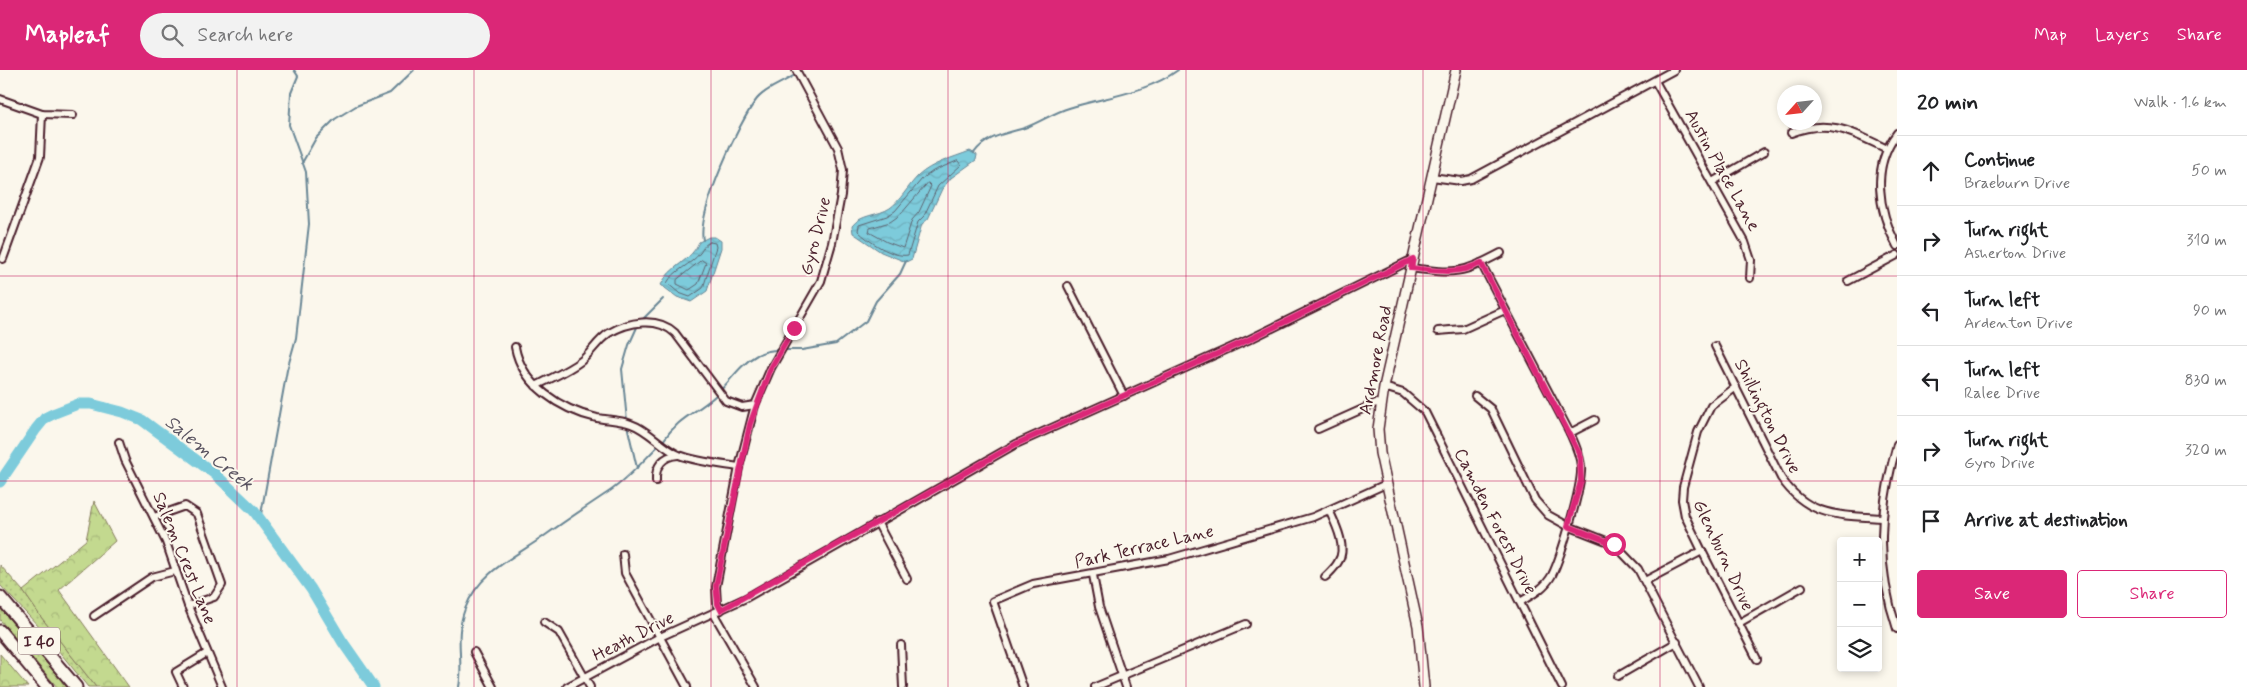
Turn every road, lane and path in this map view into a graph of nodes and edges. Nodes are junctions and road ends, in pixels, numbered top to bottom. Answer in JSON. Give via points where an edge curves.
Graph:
{"nodes":[{"id":1,"x":796,"y":70,"type":"edge"},
{"id":2,"x":1456,"y":70,"type":"edge"},
{"id":3,"x":1674,"y":70,"type":"edge"},
{"id":4,"x":1655,"y":81,"type":"junction"},
{"id":5,"x":0,"y":99,"type":"edge"},
{"id":6,"x":42,"y":114,"type":"junction"},
{"id":7,"x":74,"y":115,"type":"dead end"},
{"id":8,"x":1791,"y":133,"type":"dead end"},
{"id":9,"x":1897,"y":133,"type":"edge"},
{"id":10,"x":1887,"y":149,"type":"junction"},
{"id":11,"x":1764,"y":152,"type":"dead end"},
{"id":12,"x":1432,"y":177,"type":"junction"},
{"id":13,"x":1712,"y":182,"type":"junction"},
{"id":14,"x":1897,"y":246,"type":"edge"},
{"id":15,"x":1501,"y":253,"type":"dead end"},
{"id":16,"x":1897,"y":255,"type":"edge"},
{"id":17,"x":3,"y":259,"type":"dead end"},
{"id":18,"x":1412,"y":263,"type":"junction"},
{"id":19,"x":1481,"y":263,"type":"junction"},
{"id":20,"x":1750,"y":278,"type":"dead end"},
{"id":21,"x":1848,"y":281,"type":"dead end"},
{"id":22,"x":1068,"y":286,"type":"dead end"},
{"id":23,"x":1505,"y":310,"type":"junction"},
{"id":24,"x":1438,"y":331,"type":"dead end"},
{"id":25,"x":1715,"y":346,"type":"dead end"},
{"id":26,"x":515,"y":347,"type":"dead end"},
{"id":27,"x":536,"y":386,"type":"junction"},
{"id":28,"x":1736,"y":387,"type":"junction"},
{"id":29,"x":1384,"y":388,"type":"junction"},
{"id":30,"x":1124,"y":396,"type":"junction"},
{"id":31,"x":1476,"y":396,"type":"dead end"},
{"id":32,"x":1381,"y":405,"type":"junction"},
{"id":33,"x":755,"y":406,"type":"junction"},
{"id":34,"x":1595,"y":420,"type":"dead end"},
{"id":35,"x":1318,"y":429,"type":"dead end"},
{"id":36,"x":1570,"y":433,"type":"junction"},
{"id":37,"x":119,"y":442,"type":"dead end"},
{"id":38,"x":1897,"y":444,"type":"edge"},
{"id":39,"x":678,"y":455,"type":"junction"},
{"id":40,"x":740,"y":467,"type":"junction"},
{"id":41,"x":656,"y":481,"type":"dead end"},
{"id":42,"x":1386,"y":484,"type":"junction"},
{"id":43,"x":1329,"y":510,"type":"junction"},
{"id":44,"x":154,"y":517,"type":"junction"},
{"id":45,"x":1882,"y":518,"type":"junction"},
{"id":46,"x":877,"y":522,"type":"junction"},
{"id":47,"x":1568,"y":526,"type":"junction"},
{"id":48,"x":1702,"y":551,"type":"junction"},
{"id":49,"x":623,"y":554,"type":"dead end"},
{"id":50,"x":175,"y":572,"type":"junction"},
{"id":51,"x":1093,"y":574,"type":"junction"},
{"id":52,"x":1325,"y":577,"type":"dead end"},
{"id":53,"x":907,"y":580,"type":"dead end"},
{"id":54,"x":1645,"y":581,"type":"junction"},
{"id":55,"x":1802,"y":587,"type":"dead end"},
{"id":56,"x":0,"y":597,"type":"edge"},
{"id":57,"x":1520,"y":602,"type":"junction"},
{"id":58,"x":188,"y":606,"type":"junction"},
{"id":59,"x":721,"y":610,"type":"junction"},
{"id":60,"x":714,"y":614,"type":"junction"},
{"id":61,"x":94,"y":616,"type":"dead end"},
{"id":62,"x":544,"y":622,"type":"dead end"},
{"id":63,"x":1738,"y":623,"type":"junction"},
{"id":64,"x":1246,"y":624,"type":"dead end"},
{"id":65,"x":1897,"y":629,"type":"edge"},
{"id":66,"x":0,"y":631,"type":"edge"},
{"id":67,"x":660,"y":637,"type":"junction"},
{"id":68,"x":1677,"y":642,"type":"junction"},
{"id":69,"x":901,"y":645,"type":"dead end"},
{"id":70,"x":474,"y":652,"type":"dead end"},
{"id":71,"x":207,"y":653,"type":"junction"},
{"id":72,"x":1757,"y":659,"type":"dead end"},
{"id":73,"x":1123,"y":676,"type":"junction"},
{"id":74,"x":1618,"y":676,"type":"dead end"},
{"id":75,"x":585,"y":677,"type":"junction"},
{"id":76,"x":47,"y":687,"type":"edge"},
{"id":77,"x":76,"y":687,"type":"edge"},
{"id":78,"x":183,"y":687,"type":"edge"},
{"id":79,"x":222,"y":687,"type":"edge"},
{"id":80,"x":493,"y":687,"type":"edge"},
{"id":81,"x":567,"y":687,"type":"edge"},
{"id":82,"x":590,"y":687,"type":"edge"},
{"id":83,"x":687,"y":687,"type":"edge"},
{"id":84,"x":756,"y":687,"type":"edge"},
{"id":85,"x":903,"y":687,"type":"edge"},
{"id":86,"x":1023,"y":687,"type":"edge"},
{"id":87,"x":1095,"y":687,"type":"edge"},
{"id":88,"x":1126,"y":687,"type":"edge"},
{"id":89,"x":1424,"y":687,"type":"edge"},
{"id":90,"x":1562,"y":687,"type":"edge"},
{"id":91,"x":1699,"y":687,"type":"edge"}],
"edges":[{"from":1,"to":33,"type":"street","name":"Gyro Drive","via":[[838,148],[843,170],[842,195],[821,281],[771,368]]},
{"from":2,"to":12,"type":"street","name":"Ardmore Road"},
{"from":3,"to":4,"type":"street"},
{"from":4,"to":12,"type":"street","via":[[1471,179],[1461,182]]},
{"from":4,"to":13,"type":"street","name":"Austin Place Lane"},
{"from":5,"to":6,"type":"street"},
{"from":6,"to":7,"type":"street"},
{"from":6,"to":17,"type":"street","via":[[40,157]]},
{"from":8,"to":10,"type":"street","via":[[1820,125],[1835,127]]},
{"from":9,"to":10,"type":"street"},
{"from":10,"to":14,"type":"street","via":[[1881,172],[1880,198],[1885,220]]},
{"from":11,"to":13,"type":"street"},
{"from":12,"to":18,"type":"street","name":"Ardmore Road"},
{"from":13,"to":20,"type":"street","name":"Austin Place Lane","via":[[1746,242],[1751,260]]},
{"from":15,"to":19,"type":"street"},
{"from":16,"to":21,"type":"street"},
{"from":18,"to":19,"type":"street","via":[[1449,273]]},
{"from":18,"to":29,"type":"street","name":"Ardmore Road"},
{"from":18,"to":30,"type":"street","name":"Heath Drive"},
{"from":19,"to":23,"type":"street"},
{"from":22,"to":30,"type":"street"},
{"from":23,"to":24,"type":"street","via":[[1464,329]]},
{"from":23,"to":36,"type":"street"},
{"from":25,"to":28,"type":"street","name":"Shillington Drive"},
{"from":26,"to":27,"type":"street","via":[[517,359]]},
{"from":27,"to":33,"type":"street","via":[[581,360],[609,334],[630,325],[655,322],[675,333],[726,401],[742,407]]},
{"from":27,"to":39,"type":"street","via":[[566,407],[596,418],[633,424]]},
{"from":28,"to":45,"type":"street","name":"Shillington Drive","via":[[1781,478],[1806,506]]},
{"from":28,"to":48,"type":"street","name":"Glenburn Drive","via":[[1711,406],[1698,432],[1683,487],[1686,516]]},
{"from":29,"to":32,"type":"street","name":"Ardmore Road"},
{"from":29,"to":57,"type":"street","name":"Camden Forest Drive","via":[[1403,393],[1425,412]]},
{"from":30,"to":46,"type":"street","name":"Heath Drive","via":[[1016,444]]},
{"from":31,"to":47,"type":"street","via":[[1491,410],[1535,500],[1548,514]]},
{"from":32,"to":35,"type":"street","via":[[1376,403]]},
{"from":32,"to":42,"type":"street","name":"Ardmore Road","via":[[1378,429]]},
{"from":33,"to":40,"type":"street","name":"Gyro Drive"},
{"from":34,"to":36,"type":"street"},
{"from":36,"to":47,"type":"street","via":[[1582,468]]},
{"from":37,"to":44,"type":"street","name":"Salem Crest Lane"},
{"from":38,"to":45,"type":"street"},
{"from":39,"to":40,"type":"street"},
{"from":39,"to":41,"type":"street","via":[[660,463]]},
{"from":40,"to":59,"type":"street","name":"Gyro Drive","via":[[716,586]]},
{"from":42,"to":43,"type":"street","name":"Park Terrace Lane"},
{"from":42,"to":89,"type":"street","name":"Ardmore Road","via":[[1418,626]]},
{"from":43,"to":51,"type":"street","name":"Park Terrace Lane","via":[[1169,559]]},
{"from":43,"to":52,"type":"street","via":[[1340,543],[1340,560]]},
{"from":44,"to":50,"type":"street","name":"Salem Crest Lane"},
{"from":44,"to":58,"type":"street","via":[[185,506],[197,514],[222,585],[214,597]]},
{"from":45,"to":65,"type":"street","via":[[1881,544]]},
{"from":46,"to":53,"type":"street"},
{"from":46,"to":59,"type":"street","name":"Heath Drive"},
{"from":47,"to":54,"type":"street","via":[[1614,544]]},
{"from":47,"to":57,"type":"street","via":[[1552,574],[1544,586]]},
{"from":48,"to":54,"type":"street"},
{"from":48,"to":63,"type":"street","name":"Glenburn Drive"},
{"from":49,"to":67,"type":"street","via":[[625,573]]},
{"from":50,"to":58,"type":"street","name":"Salem Crest Lane"},
{"from":50,"to":61,"type":"street","via":[[152,577]]},
{"from":51,"to":73,"type":"street","via":[[1099,607]]},
{"from":51,"to":86,"type":"street","name":"Park Terrace Lane","via":[[1033,584],[993,601]]},
{"from":54,"to":68,"type":"street"},
{"from":55,"to":63,"type":"street"},
{"from":56,"to":77,"type":"highway","number":"I 40"},
{"from":57,"to":90,"type":"street","name":"Camden Forest Drive"},
{"from":58,"to":71,"type":"street","name":"Salem Crest Lane"},
{"from":59,"to":60,"type":"street","name":"Heath Drive"},
{"from":60,"to":67,"type":"street","name":"Heath Drive"},
{"from":60,"to":84,"type":"street"},
{"from":62,"to":75,"type":"street","via":[[559,632]]},
{"from":63,"to":72,"type":"street","name":"Glenburn Drive"},
{"from":64,"to":73,"type":"street"},
{"from":66,"to":76,"type":"highway","number":"I 40"},
{"from":67,"to":75,"type":"street","name":"Heath Drive"},
{"from":67,"to":83,"type":"street"},
{"from":68,"to":74,"type":"street"},
{"from":68,"to":91,"type":"street"},
{"from":69,"to":85,"type":"street"},
{"from":70,"to":80,"type":"street"},
{"from":71,"to":78,"type":"street","via":[[176,672]]},
{"from":71,"to":79,"type":"street","name":"Salem Crest Lane"},
{"from":73,"to":87,"type":"street"},
{"from":73,"to":88,"type":"street"},
{"from":75,"to":81,"type":"street","name":"Heath Drive"},
{"from":75,"to":82,"type":"street"}]}
